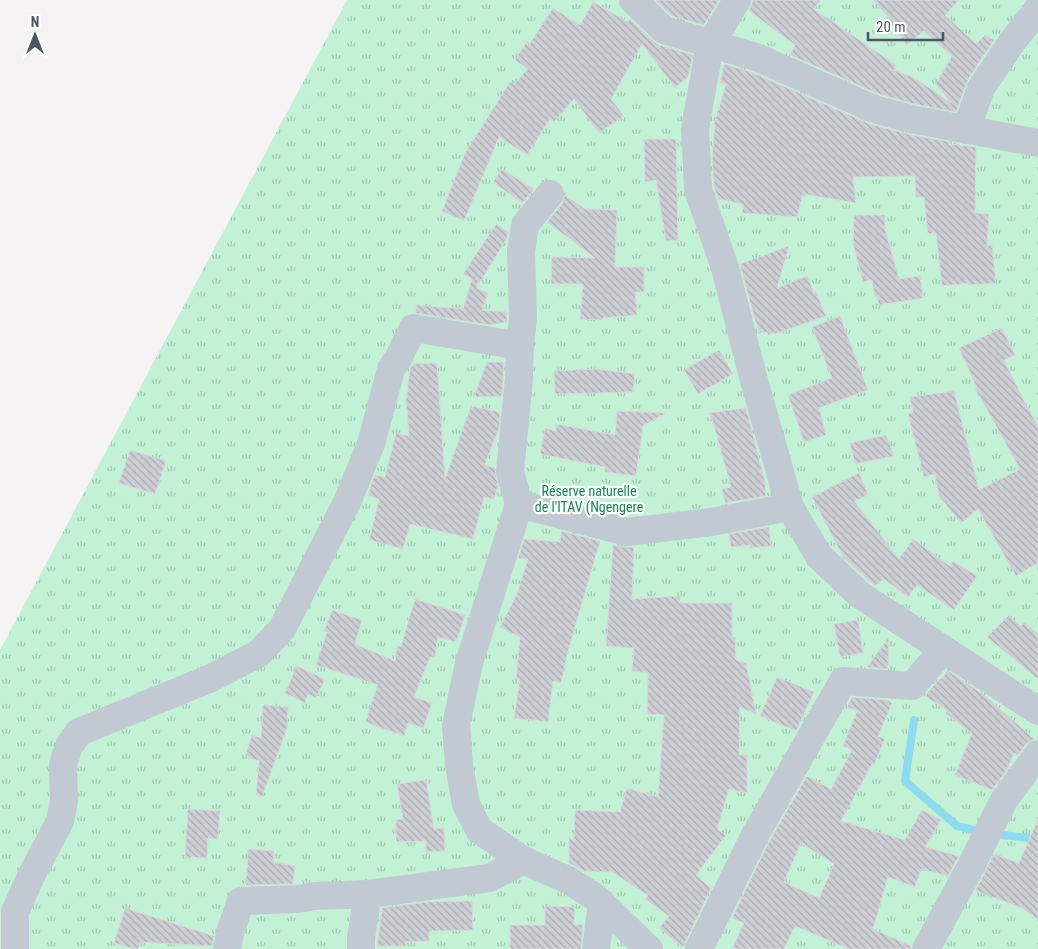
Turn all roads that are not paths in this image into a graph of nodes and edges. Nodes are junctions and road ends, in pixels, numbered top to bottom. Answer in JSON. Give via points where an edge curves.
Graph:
{"nodes":[{"id":1,"x":633,"y":0,"type":"edge"},
{"id":2,"x":737,"y":0,"type":"edge"},
{"id":3,"x":1038,"y":9,"type":"edge"},
{"id":4,"x":711,"y":44,"type":"junction"},
{"id":5,"x":966,"y":130,"type":"junction"},
{"id":6,"x":1038,"y":143,"type":"edge"},
{"id":7,"x":550,"y":194,"type":"dead end"},
{"id":8,"x":520,"y":346,"type":"junction"},
{"id":9,"x":519,"y":504,"type":"junction"},
{"id":10,"x":790,"y":507,"type":"junction"},
{"id":11,"x":943,"y":650,"type":"junction"},
{"id":12,"x":1038,"y":711,"type":"edge"},
{"id":13,"x":1038,"y":754,"type":"edge"},
{"id":14,"x":523,"y":860,"type":"junction"},
{"id":15,"x":368,"y":894,"type":"junction"},
{"id":16,"x":602,"y":903,"type":"junction"},
{"id":17,"x":15,"y":949,"type":"edge"},
{"id":18,"x":228,"y":949,"type":"edge"},
{"id":19,"x":361,"y":949,"type":"edge"},
{"id":20,"x":596,"y":949,"type":"edge"},
{"id":21,"x":649,"y":949,"type":"edge"},
{"id":22,"x":699,"y":949,"type":"edge"},
{"id":23,"x":926,"y":949,"type":"edge"}],
"edges":[{"from":1,"to":4,"type":"street","via":[[664,30]]},
{"from":2,"to":4,"type":"street"},
{"from":3,"to":5,"type":"street","via":[[981,88]]},
{"from":4,"to":5,"type":"street","via":[[799,74],[874,109]]},
{"from":4,"to":10,"type":"street","via":[[695,128],[698,189],[726,268]]},
{"from":5,"to":6,"type":"street"},
{"from":7,"to":8,"type":"street","via":[[525,225],[521,250],[523,318]]},
{"from":8,"to":9,"type":"street","via":[[510,472]]},
{"from":8,"to":17,"type":"street","via":[[413,328],[391,369],[371,444],[348,500],[282,630],[258,654],[209,679],[79,732],[68,746],[63,765],[64,801],[60,820],[15,912]]},
{"from":9,"to":10,"type":"street","via":[[627,532],[711,522]]},
{"from":9,"to":14,"type":"street","via":[[469,663],[456,725],[466,804],[479,830]]},
{"from":10,"to":11,"type":"street","via":[[818,556],[860,595]]},
{"from":11,"to":12,"type":"street"},
{"from":11,"to":22,"type":"street","via":[[912,686],[844,682],[755,835]]},
{"from":13,"to":23,"type":"street","via":[[1004,800]]},
{"from":14,"to":15,"type":"street","via":[[490,878]]},
{"from":14,"to":16,"type":"street","via":[[568,880]]},
{"from":15,"to":18,"type":"street","via":[[240,901]]},
{"from":15,"to":19,"type":"street"},
{"from":16,"to":20,"type":"street"},
{"from":16,"to":21,"type":"street"}]}
